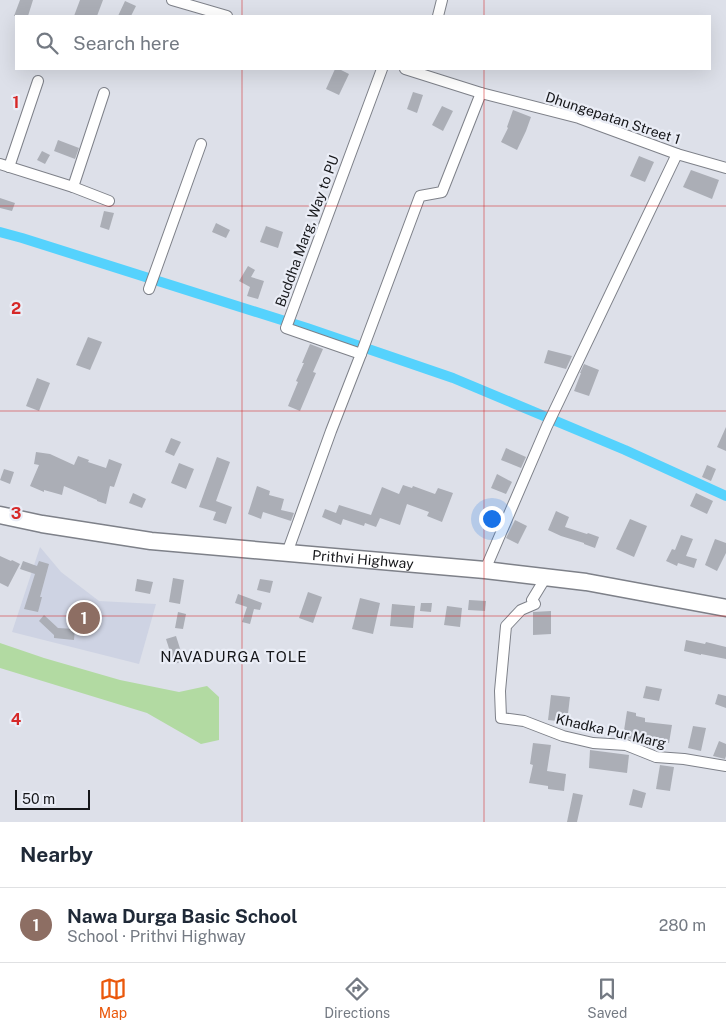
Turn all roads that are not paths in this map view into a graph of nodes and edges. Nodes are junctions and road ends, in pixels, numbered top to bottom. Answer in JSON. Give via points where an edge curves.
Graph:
{"nodes":[{"id":1,"x":172,"y":0,"type":"edge"},
{"id":2,"x":442,"y":0,"type":"edge"},
{"id":3,"x":224,"y":15,"type":"edge"},
{"id":4,"x":438,"y":15,"type":"edge"},
{"id":5,"x":382,"y":70,"type":"edge"},
{"id":6,"x":423,"y":71,"type":"edge"},
{"id":7,"x":38,"y":81,"type":"dead end"},
{"id":8,"x":104,"y":93,"type":"dead end"},
{"id":9,"x":481,"y":93,"type":"junction"},
{"id":10,"x":201,"y":144,"type":"dead end"},
{"id":11,"x":677,"y":154,"type":"junction"},
{"id":12,"x":3,"y":168,"type":"edge"},
{"id":13,"x":726,"y":168,"type":"edge"},
{"id":14,"x":73,"y":187,"type":"junction"},
{"id":15,"x":109,"y":201,"type":"dead end"},
{"id":16,"x":149,"y":288,"type":"dead end"},
{"id":17,"x":361,"y":354,"type":"junction"},
{"id":18,"x":0,"y":515,"type":"edge"},
{"id":19,"x":287,"y":553,"type":"junction"},
{"id":20,"x":485,"y":570,"type":"junction"},
{"id":21,"x":546,"y":577,"type":"junction"},
{"id":22,"x":726,"y":608,"type":"edge"},
{"id":23,"x":726,"y":766,"type":"edge"}],
"edges":[{"from":1,"to":3,"type":"street"},
{"from":2,"to":4,"type":"street"},
{"from":5,"to":17,"type":"street","name":"Buddha Marg, Way to PU","via":[[286,328]]},
{"from":6,"to":9,"type":"street","name":"Dhungepatan Street 1"},
{"from":7,"to":12,"type":"street"},
{"from":8,"to":14,"type":"street"},
{"from":9,"to":11,"type":"street","name":"Dhungepatan Street 1","via":[[579,118]]},
{"from":9,"to":17,"type":"street","via":[[442,192],[420,196]]},
{"from":10,"to":16,"type":"street"},
{"from":11,"to":13,"type":"street","name":"Dhungepatan Street 1"},
{"from":11,"to":20,"type":"street","via":[[547,426]]},
{"from":12,"to":14,"type":"street"},
{"from":14,"to":15,"type":"street"},
{"from":17,"to":19,"type":"street"},
{"from":18,"to":19,"type":"highway","name":"Prithvi Highway","via":[[151,542]]},
{"from":19,"to":20,"type":"highway","name":"Prithvi Highway"},
{"from":20,"to":21,"type":"highway","name":"Prithvi Highway"},
{"from":21,"to":22,"type":"highway","name":"Prithvi Highway"},
{"from":21,"to":23,"type":"street","name":"Khadka Pur Marg","via":[[532,600],[535,604],[521,610],[506,626],[501,718],[524,721],[593,743],[626,745],[656,757]]}]}
